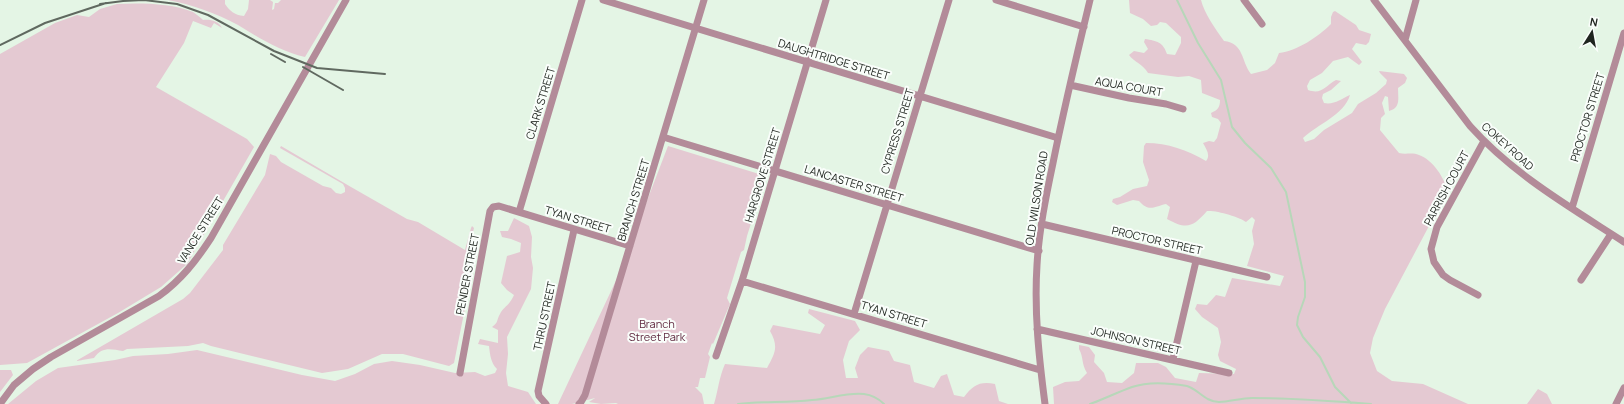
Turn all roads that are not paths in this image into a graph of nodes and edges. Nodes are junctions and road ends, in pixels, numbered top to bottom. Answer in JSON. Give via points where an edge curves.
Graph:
{"nodes":[{"id":1,"x":346,"y":0,"type":"edge"},
{"id":2,"x":582,"y":0,"type":"edge"},
{"id":3,"x":603,"y":0,"type":"edge"},
{"id":4,"x":704,"y":0,"type":"edge"},
{"id":5,"x":826,"y":0,"type":"edge"},
{"id":6,"x":949,"y":0,"type":"edge"},
{"id":7,"x":996,"y":0,"type":"edge"},
{"id":8,"x":1090,"y":0,"type":"edge"},
{"id":9,"x":1244,"y":0,"type":"edge"},
{"id":10,"x":1374,"y":0,"type":"edge"},
{"id":11,"x":1416,"y":0,"type":"edge"},
{"id":12,"x":1262,"y":24,"type":"dead end"},
{"id":13,"x":1084,"y":27,"type":"junction"},
{"id":14,"x":695,"y":28,"type":"junction"},
{"id":15,"x":1624,"y":33,"type":"edge"},
{"id":16,"x":1405,"y":40,"type":"junction"},
{"id":17,"x":808,"y":62,"type":"junction"},
{"id":18,"x":1070,"y":85,"type":"junction"},
{"id":19,"x":920,"y":96,"type":"junction"},
{"id":20,"x":1183,"y":109,"type":"dead end"},
{"id":21,"x":663,"y":137,"type":"junction"},
{"id":22,"x":1058,"y":138,"type":"junction"},
{"id":23,"x":1484,"y":141,"type":"junction"},
{"id":24,"x":774,"y":171,"type":"junction"},
{"id":25,"x":886,"y":205,"type":"junction"},
{"id":26,"x":1572,"y":208,"type":"junction"},
{"id":27,"x":519,"y":212,"type":"junction"},
{"id":28,"x":1042,"y":224,"type":"junction"},
{"id":29,"x":574,"y":230,"type":"junction"},
{"id":30,"x":1611,"y":234,"type":"junction"},
{"id":31,"x":1624,"y":242,"type":"edge"},
{"id":32,"x":630,"y":246,"type":"junction"},
{"id":33,"x":1039,"y":251,"type":"junction"},
{"id":34,"x":1196,"y":261,"type":"junction"},
{"id":35,"x":1267,"y":277,"type":"dead end"},
{"id":36,"x":1581,"y":280,"type":"dead end"},
{"id":37,"x":742,"y":281,"type":"junction"},
{"id":38,"x":1478,"y":295,"type":"dead end"},
{"id":39,"x":854,"y":314,"type":"junction"},
{"id":40,"x":1037,"y":329,"type":"junction"},
{"id":41,"x":716,"y":356,"type":"dead end"},
{"id":42,"x":1173,"y":359,"type":"junction"},
{"id":43,"x":1040,"y":370,"type":"junction"},
{"id":44,"x":460,"y":373,"type":"dead end"},
{"id":45,"x":1229,"y":373,"type":"dead end"},
{"id":46,"x":1624,"y":388,"type":"edge"},
{"id":47,"x":0,"y":404,"type":"edge"},
{"id":48,"x":546,"y":404,"type":"edge"},
{"id":49,"x":579,"y":404,"type":"edge"},
{"id":50,"x":1045,"y":404,"type":"edge"},
{"id":51,"x":1616,"y":404,"type":"edge"}],
"edges":[{"from":1,"to":47,"type":"street","name":"VANCE STREET","via":[[210,238],[190,268],[159,296],[51,357],[26,374]]},
{"from":2,"to":27,"type":"street","name":"CLARK STREET"},
{"from":3,"to":14,"type":"street","name":"DAUGHTRIDGE STREET"},
{"from":4,"to":14,"type":"street","name":"BRANCH STREET"},
{"from":5,"to":17,"type":"street","name":"HARGROVE STREET"},
{"from":6,"to":19,"type":"street","name":"CYPRESS STREET"},
{"from":7,"to":13,"type":"street"},
{"from":8,"to":13,"type":"street","name":"OLD WILSON ROAD"},
{"from":9,"to":12,"type":"street"},
{"from":10,"to":16,"type":"street","name":"COKEY ROAD"},
{"from":11,"to":16,"type":"street"},
{"from":13,"to":18,"type":"street","name":"OLD WILSON ROAD"},
{"from":14,"to":17,"type":"street","name":"DAUGHTRIDGE STREET"},
{"from":14,"to":21,"type":"street","name":"BRANCH STREET"},
{"from":15,"to":26,"type":"street","name":"PROCTOR STREET"},
{"from":16,"to":23,"type":"street","name":"COKEY ROAD","via":[[1454,106]]},
{"from":17,"to":19,"type":"street","name":"DAUGHTRIDGE STREET"},
{"from":17,"to":24,"type":"street","name":"HARGROVE STREET"},
{"from":18,"to":20,"type":"street","name":"AQUA COURT"},
{"from":18,"to":22,"type":"street","name":"OLD WILSON ROAD"},
{"from":19,"to":22,"type":"street","name":"DAUGHTRIDGE STREET"},
{"from":19,"to":25,"type":"street","name":"CYPRESS STREET"},
{"from":21,"to":24,"type":"street","name":"LANCASTER STREET"},
{"from":21,"to":32,"type":"street","name":"BRANCH STREET"},
{"from":22,"to":28,"type":"street","name":"OLD WILSON ROAD"},
{"from":23,"to":26,"type":"street","name":"COKEY ROAD","via":[[1521,173]]},
{"from":23,"to":38,"type":"street","name":"PARRISH COURT","via":[[1437,227],[1431,249],[1434,262],[1443,275]]},
{"from":24,"to":25,"type":"street","name":"LANCASTER STREET"},
{"from":24,"to":37,"type":"street","name":"HARGROVE STREET"},
{"from":25,"to":33,"type":"street","name":"LANCASTER STREET"},
{"from":25,"to":39,"type":"street","name":"CYPRESS STREET"},
{"from":26,"to":30,"type":"street","name":"COKEY ROAD"},
{"from":27,"to":29,"type":"street","name":"TYAN STREET"},
{"from":27,"to":44,"type":"street","name":"PENDER STREET","via":[[499,206],[493,207],[490,211]]},
{"from":28,"to":33,"type":"street","name":"OLD WILSON ROAD"},
{"from":28,"to":34,"type":"street","name":"PROCTOR STREET"},
{"from":29,"to":32,"type":"street","name":"TYAN STREET"},
{"from":29,"to":48,"type":"street","name":"THRU STREET","via":[[538,392]]},
{"from":30,"to":31,"type":"street","name":"COKEY ROAD"},
{"from":30,"to":36,"type":"street"},
{"from":32,"to":49,"type":"street","name":"BRANCH STREET","via":[[585,395]]},
{"from":33,"to":40,"type":"street","name":"OLD WILSON ROAD"},
{"from":34,"to":35,"type":"street","name":"PROCTOR STREET"},
{"from":34,"to":42,"type":"street"},
{"from":37,"to":39,"type":"street","name":"TYAN STREET"},
{"from":37,"to":41,"type":"street","name":"HARGROVE STREET"},
{"from":39,"to":43,"type":"street","name":"TYAN STREET"},
{"from":40,"to":42,"type":"street","name":"JOHNSON STREET"},
{"from":40,"to":43,"type":"street","name":"OLD WILSON ROAD"},
{"from":42,"to":45,"type":"street","name":"JOHNSON STREET"},
{"from":43,"to":50,"type":"street","name":"OLD WILSON ROAD"},
{"from":46,"to":51,"type":"street"}]}
